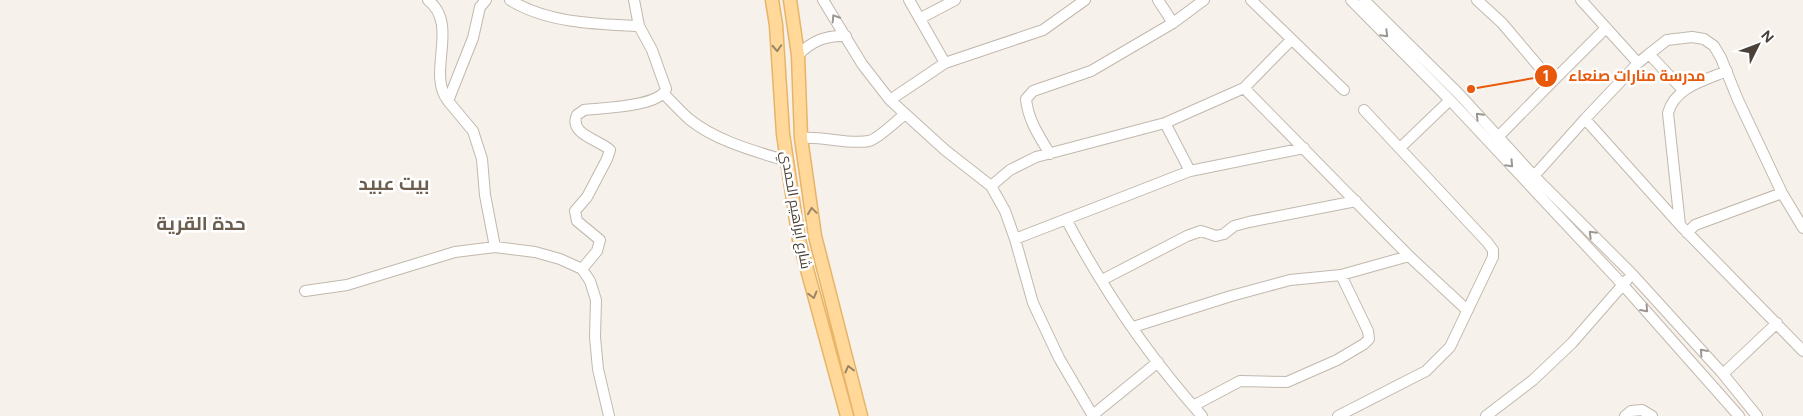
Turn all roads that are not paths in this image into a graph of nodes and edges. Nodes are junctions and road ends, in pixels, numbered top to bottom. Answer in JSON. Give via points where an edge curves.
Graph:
{"nodes":[{"id":1,"x":428,"y":0,"type":"edge"},
{"id":2,"x":486,"y":0,"type":"edge"},
{"id":3,"x":510,"y":0,"type":"edge"},
{"id":4,"x":634,"y":0,"type":"edge"},
{"id":5,"x":772,"y":0,"type":"edge"},
{"id":6,"x":790,"y":0,"type":"edge"},
{"id":7,"x":823,"y":0,"type":"edge"},
{"id":8,"x":909,"y":0,"type":"edge"},
{"id":9,"x":955,"y":0,"type":"edge"},
{"id":10,"x":1085,"y":0,"type":"edge"},
{"id":11,"x":1158,"y":0,"type":"edge"},
{"id":12,"x":1204,"y":0,"type":"edge"},
{"id":13,"x":1251,"y":0,"type":"edge"},
{"id":14,"x":1351,"y":0,"type":"edge"},
{"id":15,"x":1364,"y":0,"type":"edge"},
{"id":16,"x":1477,"y":0,"type":"edge"},
{"id":17,"x":1581,"y":0,"type":"edge"},
{"id":18,"x":921,"y":18,"type":"junction"},
{"id":19,"x":1173,"y":22,"type":"junction"},
{"id":20,"x":639,"y":26,"type":"junction"},
{"id":21,"x":1606,"y":28,"type":"junction"},
{"id":22,"x":846,"y":36,"type":"junction"},
{"id":23,"x":1291,"y":40,"type":"junction"},
{"id":24,"x":1649,"y":54,"type":"junction"},
{"id":25,"x":798,"y":55,"type":"junction"},
{"id":26,"x":945,"y":62,"type":"junction"},
{"id":27,"x":1638,"y":63,"type":"junction"},
{"id":28,"x":1726,"y":71,"type":"junction"},
{"id":29,"x":1552,"y":82,"type":"junction"},
{"id":30,"x":1244,"y":88,"type":"junction"},
{"id":31,"x":1344,"y":90,"type":"dead end"},
{"id":32,"x":1683,"y":90,"type":"junction"},
{"id":33,"x":664,"y":94,"type":"junction"},
{"id":34,"x":448,"y":100,"type":"junction"},
{"id":35,"x":890,"y":100,"type":"junction"},
{"id":36,"x":1450,"y":100,"type":"junction"},
{"id":37,"x":780,"y":105,"type":"junction"},
{"id":38,"x":800,"y":105,"type":"junction"},
{"id":39,"x":1364,"y":110,"type":"dead end"},
{"id":40,"x":904,"y":114,"type":"junction"},
{"id":41,"x":1585,"y":119,"type":"junction"},
{"id":42,"x":1165,"y":123,"type":"junction"},
{"id":43,"x":1498,"y":136,"type":"junction"},
{"id":44,"x":801,"y":138,"type":"junction"},
{"id":45,"x":1304,"y":148,"type":"junction"},
{"id":46,"x":1400,"y":148,"type":"junction"},
{"id":47,"x":1050,"y":154,"type":"junction"},
{"id":48,"x":787,"y":162,"type":"junction"},
{"id":49,"x":1190,"y":171,"type":"junction"},
{"id":50,"x":1534,"y":176,"type":"junction"},
{"id":51,"x":991,"y":186,"type":"junction"},
{"id":52,"x":1782,"y":193,"type":"junction"},
{"id":53,"x":1356,"y":201,"type":"junction"},
{"id":54,"x":1066,"y":219,"type":"junction"},
{"id":55,"x":1803,"y":228,"type":"edge"},
{"id":56,"x":1683,"y":229,"type":"junction"},
{"id":57,"x":1015,"y":239,"type":"junction"},
{"id":58,"x":495,"y":247,"type":"junction"},
{"id":59,"x":1409,"y":256,"type":"junction"},
{"id":60,"x":582,"y":270,"type":"junction"},
{"id":61,"x":1341,"y":274,"type":"junction"},
{"id":62,"x":1632,"y":275,"type":"junction"},
{"id":63,"x":1102,"y":280,"type":"junction"},
{"id":64,"x":1623,"y":285,"type":"junction"},
{"id":65,"x":305,"y":291,"type":"dead end"},
{"id":66,"x":1467,"y":310,"type":"junction"},
{"id":67,"x":1777,"y":323,"type":"junction"},
{"id":68,"x":1133,"y":327,"type":"junction"},
{"id":69,"x":1682,"y":330,"type":"junction"},
{"id":70,"x":1672,"y":340,"type":"junction"},
{"id":71,"x":1803,"y":351,"type":"edge"},
{"id":72,"x":1158,"y":362,"type":"junction"},
{"id":73,"x":1723,"y":374,"type":"junction"},
{"id":74,"x":1193,"y":406,"type":"junction"},
{"id":75,"x":860,"y":411,"type":"edge"},
{"id":76,"x":846,"y":412,"type":"edge"},
{"id":77,"x":1093,"y":415,"type":"edge"},
{"id":78,"x":609,"y":416,"type":"edge"},
{"id":79,"x":1202,"y":416,"type":"edge"},
{"id":80,"x":1338,"y":416,"type":"edge"},
{"id":81,"x":1486,"y":416,"type":"edge"},
{"id":82,"x":1625,"y":416,"type":"edge"},
{"id":83,"x":1652,"y":416,"type":"edge"},
{"id":84,"x":1739,"y":416,"type":"edge"},
{"id":85,"x":1757,"y":416,"type":"edge"}],
"edges":[{"from":1,"to":34,"type":"street","via":[[436,5],[441,20],[440,79],[442,93]]},
{"from":2,"to":34,"type":"street","via":[[480,7],[473,38]]},
{"from":3,"to":20,"type":"street","via":[[549,16]]},
{"from":4,"to":20,"type":"street"},
{"from":5,"to":37,"type":"main road","name":"شارع ابراهيم الحمدي","one_way":true},
{"from":6,"to":25,"type":"main road","name":"شارع ابراهيم الحمدي"},
{"from":22,"to":7,"type":"street","one_way":true},
{"from":8,"to":18,"type":"street"},
{"from":9,"to":18,"type":"street"},
{"from":10,"to":26,"type":"street","via":[[1043,30]]},
{"from":11,"to":19,"type":"street"},
{"from":12,"to":19,"type":"street"},
{"from":13,"to":23,"type":"street"},
{"from":14,"to":36,"type":"street","one_way":true},
{"from":43,"to":15,"type":"street","one_way":true},
{"from":16,"to":29,"type":"street","via":[[1502,23]]},
{"from":17,"to":21,"type":"street"},
{"from":18,"to":26,"type":"street"},
{"from":19,"to":47,"type":"street","via":[[1091,71],[1033,91],[1026,99],[1027,109]]},
{"from":20,"to":33,"type":"street","via":[[666,86]]},
{"from":21,"to":27,"type":"street"},
{"from":21,"to":29,"type":"street"},
{"from":22,"to":25,"type":"street","via":[[824,37],[805,47]]},
{"from":22,"to":35,"type":"street","via":[[862,64]]},
{"from":23,"to":30,"type":"street"},
{"from":23,"to":31,"type":"street"},
{"from":24,"to":27,"type":"street"},
{"from":24,"to":28,"type":"street","via":[[1667,40],[1704,38],[1714,46]]},
{"from":24,"to":32,"type":"street"},
{"from":25,"to":38,"type":"main road","name":"شارع ابراهيم الحمدي"},
{"from":26,"to":35,"type":"street"},
{"from":27,"to":41,"type":"street"},
{"from":28,"to":32,"type":"street"},
{"from":28,"to":52,"type":"street"},
{"from":29,"to":43,"type":"street"},
{"from":30,"to":42,"type":"street"},
{"from":30,"to":45,"type":"street"},
{"from":32,"to":56,"type":"street","via":[[1668,113]]},
{"from":33,"to":48,"type":"street","via":[[689,119],[722,139]]},
{"from":33,"to":60,"type":"street","via":[[655,100],[637,104],[584,110],[575,119],[581,133],[610,150],[587,197],[574,211],[577,222],[600,240],[597,251]]},
{"from":34,"to":58,"type":"street","via":[[473,131],[482,159]]},
{"from":35,"to":40,"type":"street"},
{"from":36,"to":46,"type":"street"},
{"from":36,"to":64,"type":"street","one_way":true},
{"from":37,"to":38,"type":"main road"},
{"from":37,"to":48,"type":"main road","name":"شارع ابراهيم الحمدي"},
{"from":38,"to":44,"type":"main road","name":"شارع ابراهيم الحمدي"},
{"from":39,"to":46,"type":"street"},
{"from":40,"to":44,"type":"street","via":[[871,141]]},
{"from":40,"to":51,"type":"street"},
{"from":41,"to":50,"type":"street"},
{"from":41,"to":56,"type":"street"},
{"from":42,"to":47,"type":"street"},
{"from":42,"to":49,"type":"street"},
{"from":43,"to":50,"type":"street"},
{"from":75,"to":44,"type":"main road","name":"شارع ابراهيم الحمدي","one_way":true,"via":[[815,236]]},
{"from":45,"to":49,"type":"street"},
{"from":45,"to":53,"type":"street"},
{"from":46,"to":66,"type":"street","via":[[1493,250],[1493,257]]},
{"from":47,"to":51,"type":"street","via":[[1010,170]]},
{"from":48,"to":76,"type":"main road","name":"شارع ابراهيم الحمدي","one_way":true,"via":[[799,240]]},
{"from":49,"to":54,"type":"street"},
{"from":62,"to":50,"type":"street","one_way":true},
{"from":51,"to":57,"type":"street"},
{"from":52,"to":55,"type":"street"},
{"from":52,"to":56,"type":"street"},
{"from":53,"to":59,"type":"street"},
{"from":53,"to":63,"type":"street","via":[[1249,222],[1216,236],[1200,231]]},
{"from":54,"to":57,"type":"street"},
{"from":54,"to":63,"type":"street"},
{"from":56,"to":67,"type":"street"},
{"from":57,"to":77,"type":"street","via":[[1033,302],[1059,358]]},
{"from":58,"to":60,"type":"street","via":[[535,252]]},
{"from":58,"to":65,"type":"street","via":[[455,252],[347,285]]},
{"from":59,"to":61,"type":"street"},
{"from":59,"to":66,"type":"street"},
{"from":60,"to":78,"type":"street","via":[[596,300],[598,369]]},
{"from":61,"to":68,"type":"street","via":[[1290,280]]},
{"from":61,"to":74,"type":"street","via":[[1368,331],[1369,339],[1364,344],[1287,382],[1240,381]]},
{"from":62,"to":64,"type":"street"},
{"from":62,"to":69,"type":"street"},
{"from":63,"to":68,"type":"street"},
{"from":64,"to":70,"type":"street","one_way":true},
{"from":64,"to":81,"type":"street","via":[[1572,343],[1533,380]]},
{"from":66,"to":80,"type":"street","via":[[1450,347],[1426,371]]},
{"from":67,"to":71,"type":"street"},
{"from":67,"to":73,"type":"street"},
{"from":68,"to":72,"type":"street"},
{"from":69,"to":70,"type":"street"},
{"from":73,"to":69,"type":"street","one_way":true},
{"from":70,"to":84,"type":"street"},
{"from":72,"to":74,"type":"street"},
{"from":72,"to":77,"type":"street"},
{"from":73,"to":85,"type":"street"},
{"from":74,"to":79,"type":"street"},
{"from":75,"to":76,"type":"main road"},
{"from":82,"to":83,"type":"street","via":[[1631,411],[1642,410]]}]}
